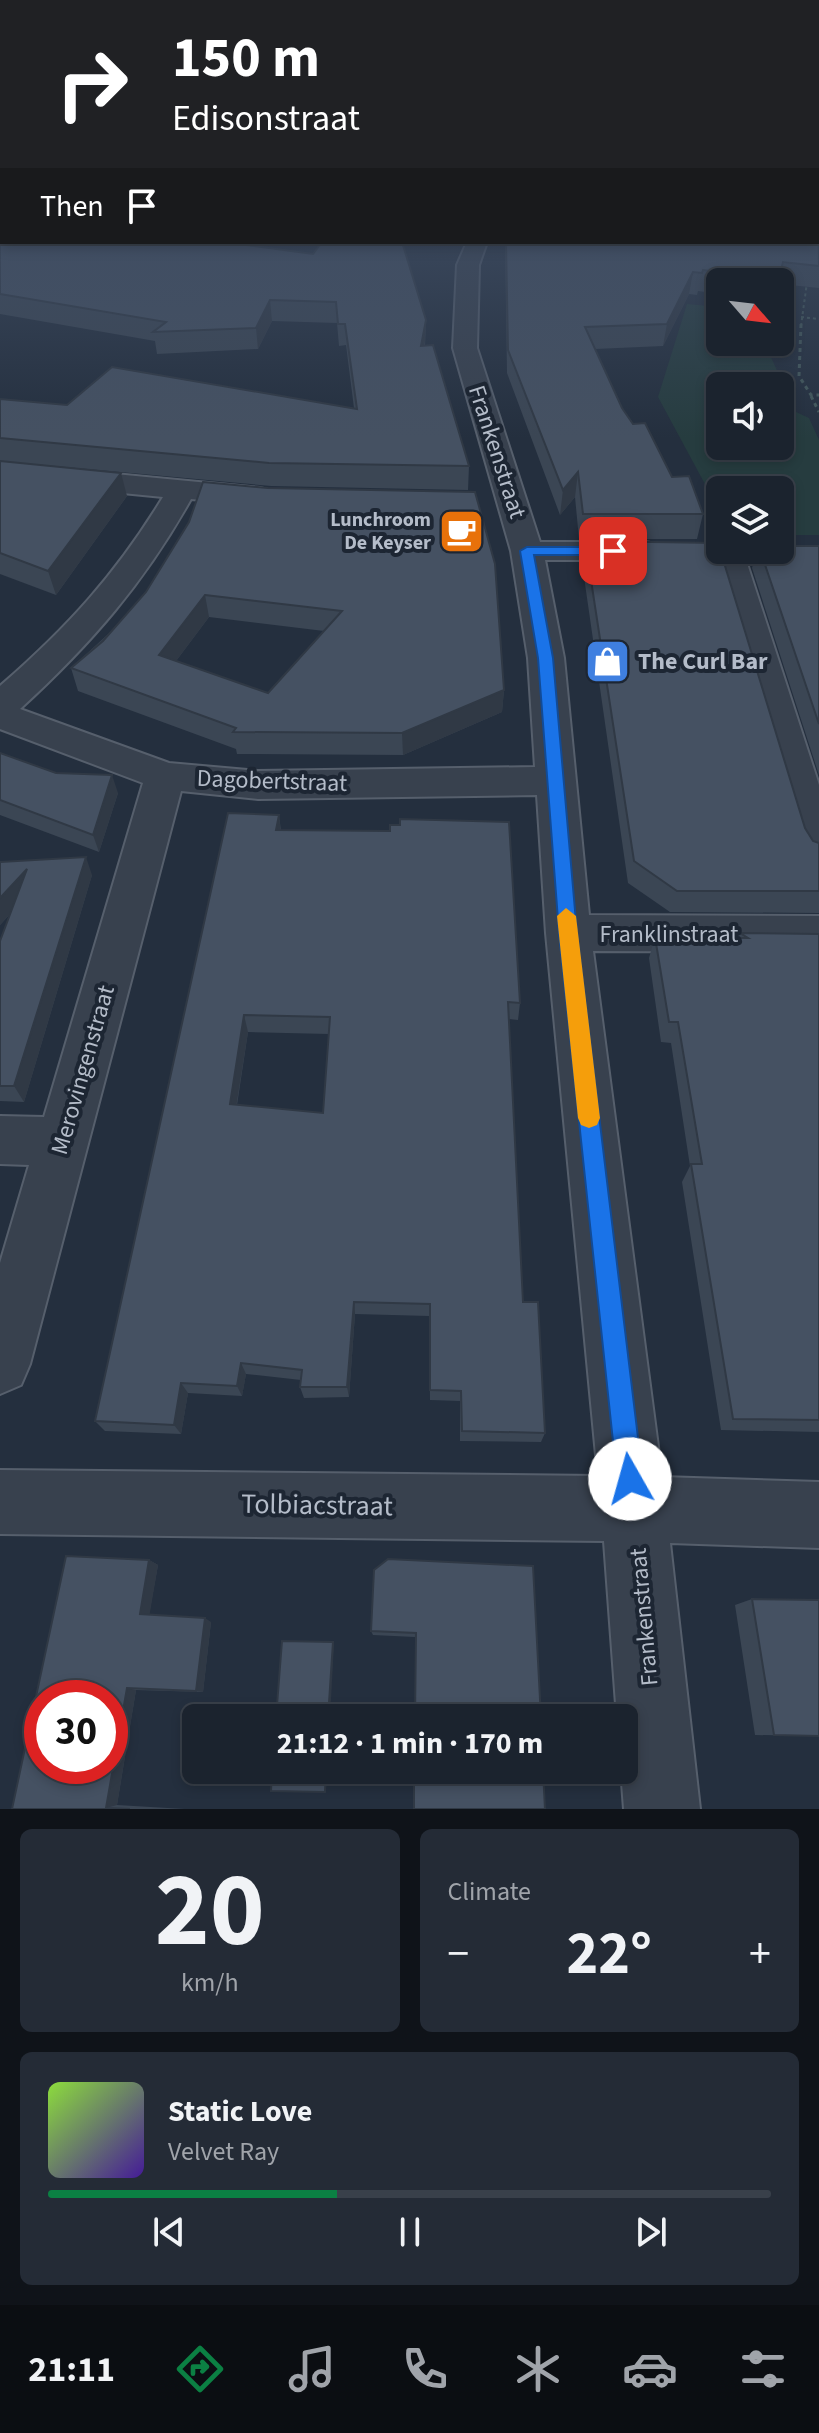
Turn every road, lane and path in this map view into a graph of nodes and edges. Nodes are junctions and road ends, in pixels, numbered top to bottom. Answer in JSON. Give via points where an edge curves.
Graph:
{"nodes":[{"id":1,"x":468,"y":269,"type":"edge"},
{"id":2,"x":808,"y":272,"type":"edge"},
{"id":3,"x":801,"y":317,"type":"junction"},
{"id":4,"x":819,"y":319,"type":"edge"},
{"id":5,"x":811,"y":395,"type":"junction"},
{"id":6,"x":819,"y":395,"type":"edge"},
{"id":7,"x":819,"y":412,"type":"edge"},
{"id":8,"x":0,"y":472,"type":"edge"},
{"id":9,"x":182,"y":490,"type":"junction"},
{"id":10,"x":287,"y":499,"type":"edge"},
{"id":11,"x":527,"y":551,"type":"junction"},
{"id":12,"x":702,"y":551,"type":"edge"},
{"id":13,"x":0,"y":706,"type":"edge"},
{"id":14,"x":0,"y":715,"type":"edge"},
{"id":15,"x":165,"y":776,"type":"junction"},
{"id":16,"x":554,"y":781,"type":"junction"},
{"id":17,"x":819,"y":849,"type":"edge"},
{"id":18,"x":568,"y":933,"type":"junction"},
{"id":19,"x":819,"y":934,"type":"edge"},
{"id":20,"x":0,"y":1140,"type":"edge"},
{"id":21,"x":64,"y":1141,"type":"junction"},
{"id":22,"x":0,"y":1364,"type":"edge"},
{"id":23,"x":0,"y":1502,"type":"edge"},
{"id":24,"x":634,"y":1509,"type":"junction"},
{"id":25,"x":819,"y":1515,"type":"edge"},
{"id":26,"x":662,"y":1809,"type":"edge"}],
"edges":[{"from":1,"to":11,"type":"street","name":"Frankenstraat","via":[[465,348],[499,502]]},
{"from":2,"to":3,"type":"path"},
{"from":3,"to":4,"type":"path"},
{"from":3,"to":5,"type":"path","via":[[799,376]]},
{"from":5,"to":6,"type":"path"},
{"from":5,"to":7,"type":"path"},
{"from":8,"to":9,"type":"street"},
{"from":9,"to":10,"type":"street"},
{"from":9,"to":13,"type":"street","via":[[106,603]]},
{"from":11,"to":12,"type":"street"},
{"from":11,"to":16,"type":"street","name":"Frankenstraat","via":[[546,658]]},
{"from":12,"to":17,"type":"street"},
{"from":14,"to":15,"type":"street","name":"Dagobertstraat"},
{"from":15,"to":16,"type":"street","name":"Dagobertstraat","via":[[258,785]]},
{"from":15,"to":21,"type":"street","name":"Merovingenstraat"},
{"from":16,"to":18,"type":"street","name":"Frankenstraat"},
{"from":18,"to":19,"type":"street","name":"Franklinstraat"},
{"from":18,"to":24,"type":"street","name":"Frankenstraat"},
{"from":20,"to":21,"type":"street"},
{"from":21,"to":22,"type":"street","name":"Merovingenstraat"},
{"from":23,"to":24,"type":"street","name":"Tolbiacstraat"},
{"from":24,"to":25,"type":"street","name":"Tolbiacstraat"},
{"from":24,"to":26,"type":"street","name":"Frankenstraat"}]}
